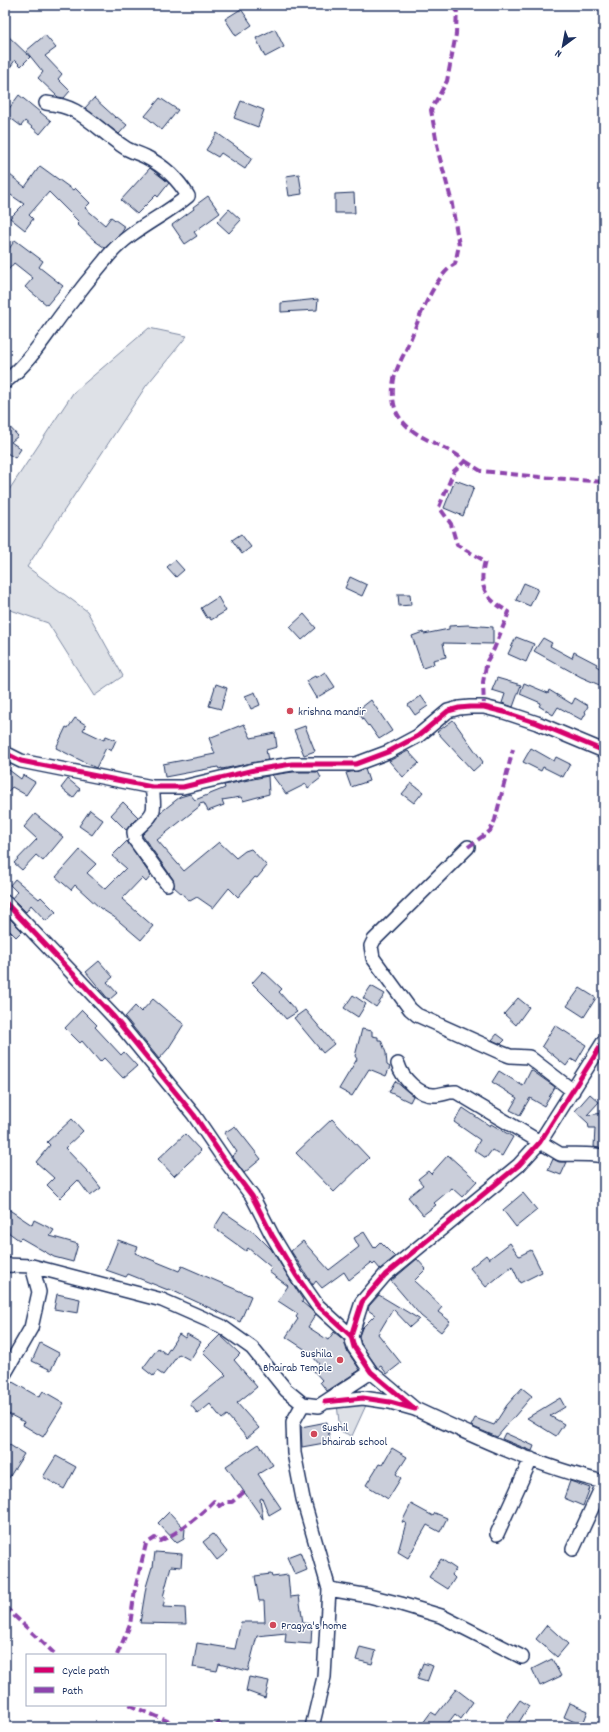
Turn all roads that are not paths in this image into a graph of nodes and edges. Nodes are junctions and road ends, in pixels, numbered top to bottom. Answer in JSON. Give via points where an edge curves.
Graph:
{"nodes":[{"id":1,"x":46,"y":103,"type":"dead end"},
{"id":2,"x":5,"y":382,"type":"edge"},
{"id":3,"x":604,"y":751,"type":"edge"},
{"id":4,"x":5,"y":753,"type":"edge"},
{"id":5,"x":152,"y":787,"type":"junction"},
{"id":6,"x":468,"y":847,"type":"dead end"},
{"id":7,"x":167,"y":884,"type":"dead end"},
{"id":8,"x":5,"y":902,"type":"edge"},
{"id":9,"x":604,"y":1040,"type":"edge"},
{"id":10,"x":398,"y":1064,"type":"dead end"},
{"id":11,"x":573,"y":1091,"type":"junction"},
{"id":12,"x":540,"y":1142,"type":"junction"},
{"id":13,"x":604,"y":1157,"type":"edge"},
{"id":14,"x":5,"y":1265,"type":"edge"},
{"id":15,"x":32,"y":1266,"type":"junction"},
{"id":16,"x":351,"y":1336,"type":"junction"},
{"id":17,"x":371,"y":1372,"type":"junction"},
{"id":18,"x":5,"y":1373,"type":"edge"},
{"id":19,"x":325,"y":1402,"type":"junction"},
{"id":20,"x":303,"y":1404,"type":"junction"},
{"id":21,"x":415,"y":1409,"type":"junction"},
{"id":22,"x":531,"y":1459,"type":"junction"},
{"id":23,"x":604,"y":1482,"type":"edge"},
{"id":24,"x":497,"y":1534,"type":"dead end"},
{"id":25,"x":573,"y":1549,"type":"dead end"},
{"id":26,"x":329,"y":1589,"type":"junction"},
{"id":27,"x":522,"y":1657,"type":"dead end"},
{"id":28,"x":312,"y":1727,"type":"edge"}],
"edges":[{"from":1,"to":2,"type":"street","via":[[75,111],[125,148],[162,166],[188,196],[166,214],[130,235],[110,254],[86,281],[27,362]]},
{"from":3,"to":5,"type":"street","via":[[504,712],[484,707],[470,707],[448,712],[418,736],[388,752],[356,764],[292,764],[183,787]]},
{"from":4,"to":5,"type":"street","via":[[27,762]]},
{"from":5,"to":7,"type":"street","via":[[153,813],[134,832],[135,840]]},
{"from":6,"to":11,"type":"street","via":[[374,940],[370,946],[373,958],[417,1015],[502,1053],[529,1057]]},
{"from":8,"to":16,"type":"street","via":[[114,1017],[194,1115],[252,1196],[272,1235],[317,1305]]},
{"from":9,"to":11,"type":"street"},
{"from":10,"to":12,"type":"street","via":[[404,1078],[422,1092],[436,1095],[448,1091],[456,1092]]},
{"from":11,"to":12,"type":"street"},
{"from":12,"to":13,"type":"street","via":[[560,1154]]},
{"from":12,"to":16,"type":"street","via":[[519,1165],[385,1275],[362,1302]]},
{"from":14,"to":15,"type":"street"},
{"from":15,"to":18,"type":"street","via":[[39,1292],[31,1328]]},
{"from":15,"to":20,"type":"street","via":[[162,1300],[221,1326],[252,1348],[286,1390]]},
{"from":16,"to":17,"type":"street","via":[[354,1347]]},
{"from":17,"to":19,"type":"street"},
{"from":17,"to":21,"type":"street"},
{"from":19,"to":20,"type":"street","via":[[318,1406]]},
{"from":19,"to":21,"type":"street","via":[[363,1398]]},
{"from":20,"to":26,"type":"street","via":[[293,1422],[294,1453],[303,1500]]},
{"from":21,"to":22,"type":"street"},
{"from":22,"to":23,"type":"street"},
{"from":22,"to":24,"type":"street"},
{"from":23,"to":25,"type":"street"},
{"from":26,"to":27,"type":"street","via":[[382,1599],[441,1616]]},
{"from":26,"to":28,"type":"street","via":[[324,1677]]}]}
